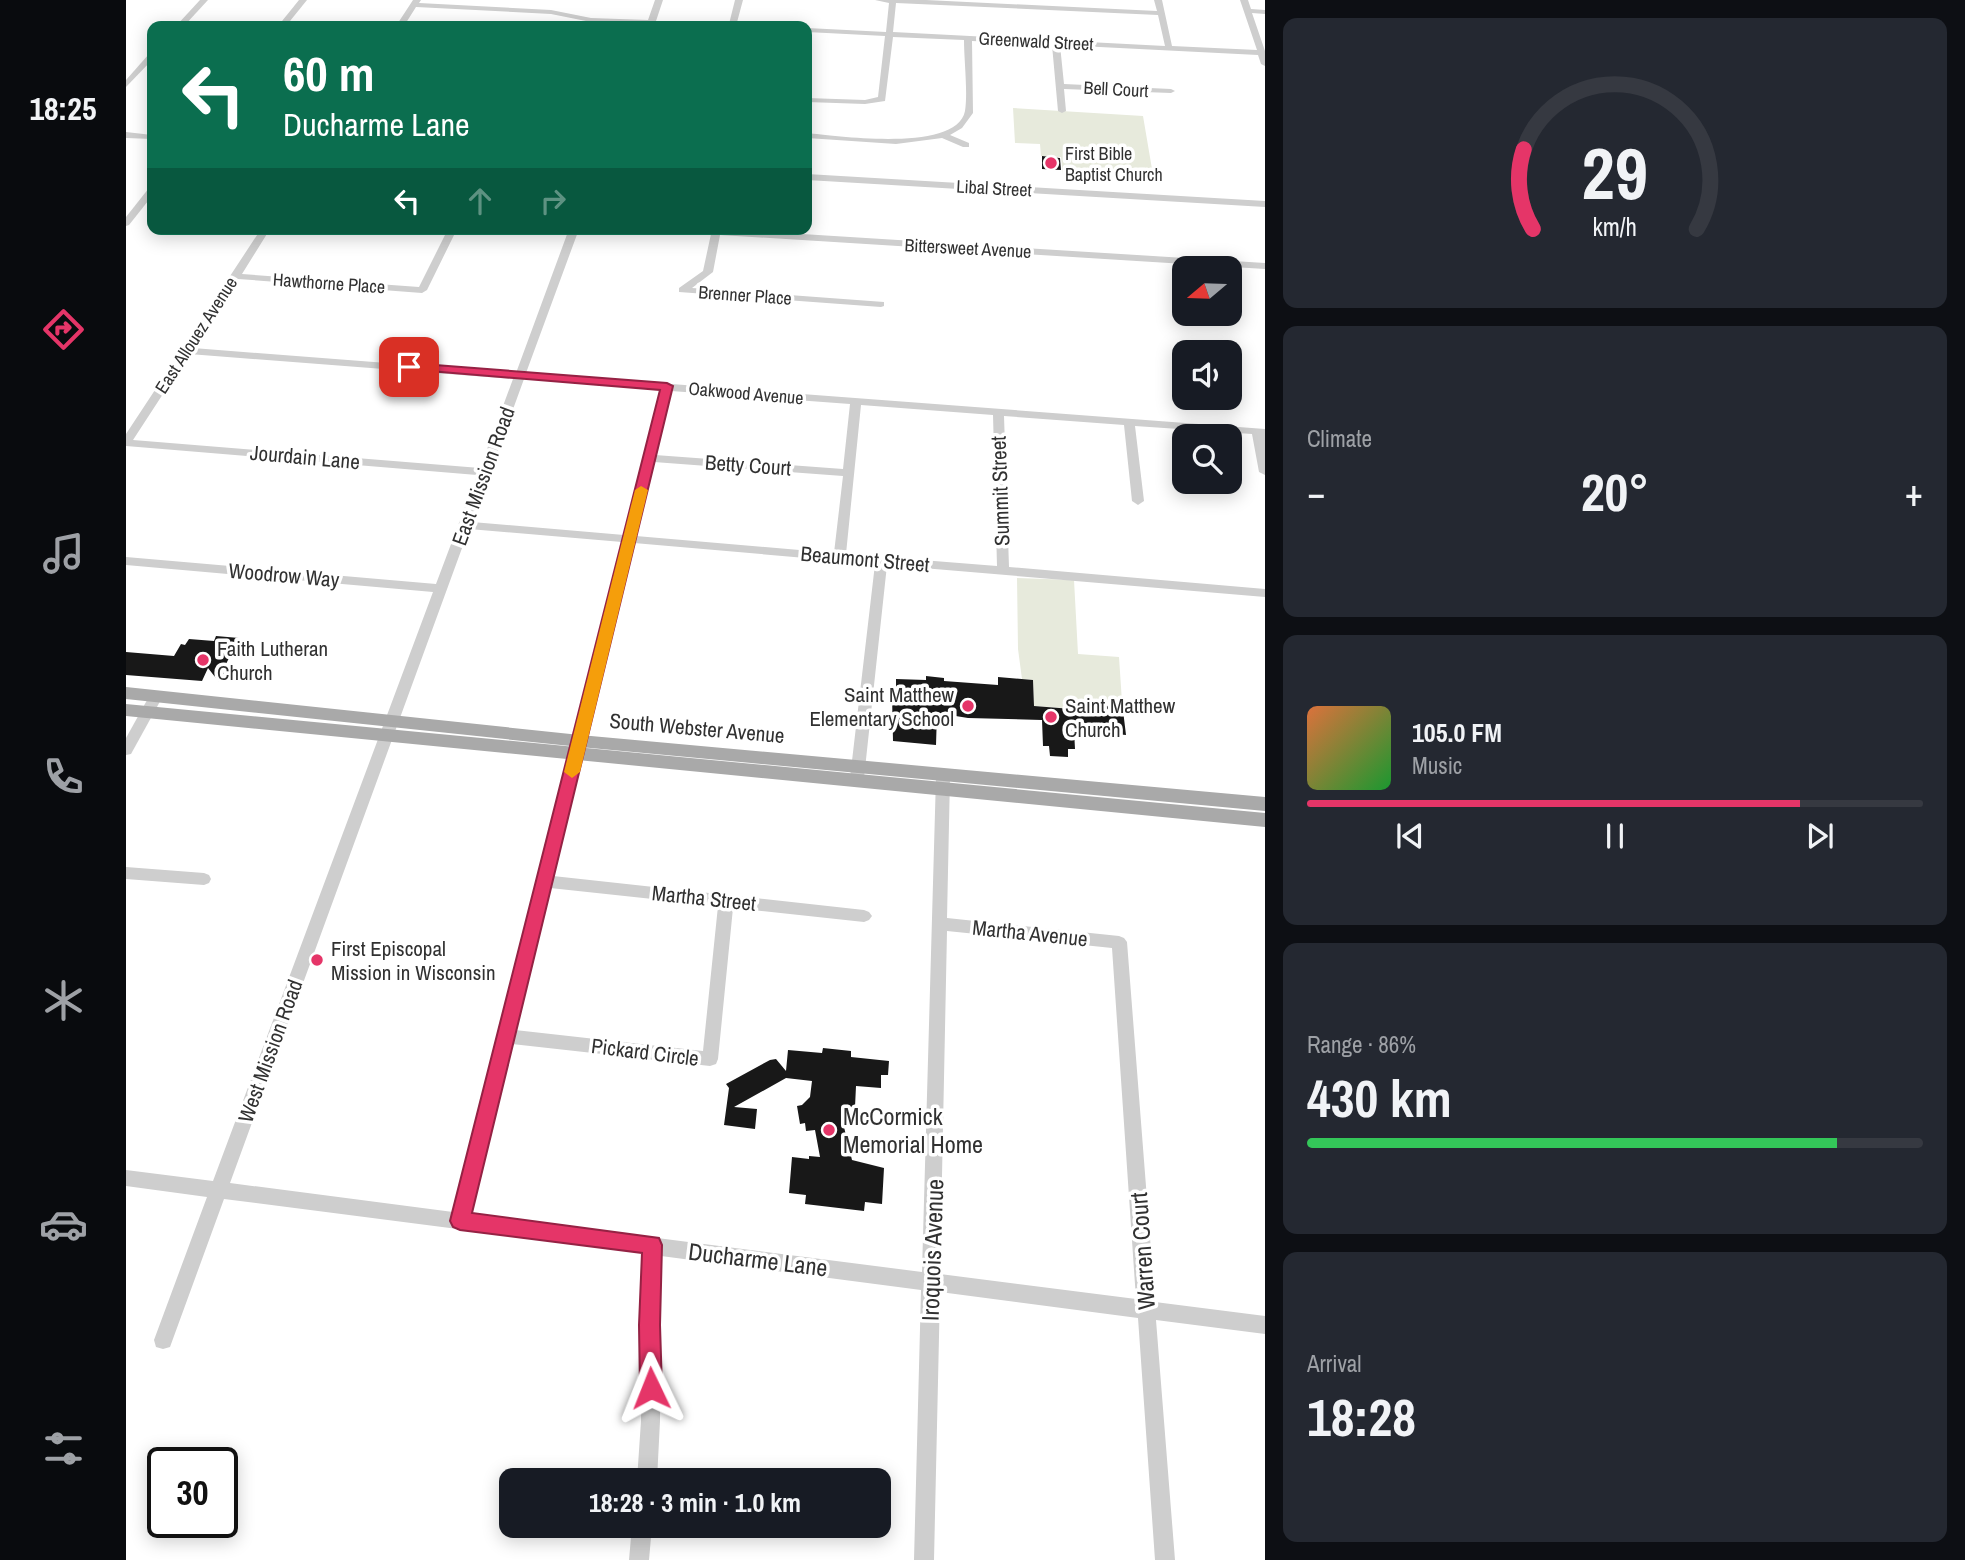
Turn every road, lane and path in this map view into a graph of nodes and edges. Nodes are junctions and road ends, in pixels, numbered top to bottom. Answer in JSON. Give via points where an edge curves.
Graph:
{"nodes":[{"id":1,"x":204,"y":0,"type":"edge"},
{"id":2,"x":303,"y":0,"type":"edge"},
{"id":3,"x":659,"y":0,"type":"edge"},
{"id":4,"x":739,"y":0,"type":"edge"},
{"id":5,"x":879,"y":0,"type":"edge"},
{"id":6,"x":892,"y":0,"type":"edge"},
{"id":7,"x":1158,"y":0,"type":"edge"},
{"id":8,"x":1244,"y":0,"type":"edge"},
{"id":9,"x":416,"y":3,"type":"edge"},
{"id":10,"x":1248,"y":11,"type":"junction"},
{"id":11,"x":1265,"y":12,"type":"edge"},
{"id":12,"x":1161,"y":13,"type":"junction"},
{"id":13,"x":185,"y":21,"type":"edge"},
{"id":14,"x":286,"y":21,"type":"edge"},
{"id":15,"x":403,"y":21,"type":"edge"},
{"id":16,"x":606,"y":21,"type":"edge"},
{"id":17,"x":651,"y":21,"type":"edge"},
{"id":18,"x":732,"y":21,"type":"edge"},
{"id":19,"x":812,"y":30,"type":"edge"},
{"id":20,"x":889,"y":34,"type":"junction"},
{"id":21,"x":968,"y":38,"type":"junction"},
{"id":22,"x":1056,"y":42,"type":"junction"},
{"id":23,"x":1169,"y":48,"type":"junction"},
{"id":24,"x":1263,"y":53,"type":"edge"},
{"id":25,"x":147,"y":62,"type":"edge"},
{"id":26,"x":1265,"y":64,"type":"edge"},
{"id":27,"x":126,"y":85,"type":"edge"},
{"id":28,"x":1060,"y":86,"type":"junction"},
{"id":29,"x":1171,"y":91,"type":"dead end"},
{"id":30,"x":812,"y":100,"type":"edge"},
{"id":31,"x":1062,"y":111,"type":"dead end"},
{"id":32,"x":126,"y":135,"type":"edge"},
{"id":33,"x":943,"y":135,"type":"junction"},
{"id":34,"x":812,"y":136,"type":"edge"},
{"id":35,"x":147,"y":137,"type":"edge"},
{"id":36,"x":966,"y":145,"type":"dead end"},
{"id":37,"x":812,"y":177,"type":"edge"},
{"id":38,"x":147,"y":196,"type":"edge"},
{"id":39,"x":1265,"y":204,"type":"edge"},
{"id":40,"x":126,"y":223,"type":"edge"},
{"id":41,"x":262,"y":235,"type":"edge"},
{"id":42,"x":450,"y":235,"type":"edge"},
{"id":43,"x":573,"y":235,"type":"edge"},
{"id":44,"x":715,"y":235,"type":"edge"},
{"id":45,"x":764,"y":235,"type":"edge"},
{"id":46,"x":1265,"y":266,"type":"edge"},
{"id":47,"x":235,"y":276,"type":"junction"},
{"id":48,"x":881,"y":304,"type":"dead end"},
{"id":49,"x":186,"y":351,"type":"junction"},
{"id":50,"x":521,"y":375,"type":"junction"},
{"id":51,"x":667,"y":386,"type":"junction"},
{"id":52,"x":856,"y":402,"type":"junction"},
{"id":53,"x":998,"y":412,"type":"junction"},
{"id":54,"x":1129,"y":421,"type":"junction"},
{"id":55,"x":1261,"y":431,"type":"edge"},
{"id":56,"x":126,"y":442,"type":"edge"},
{"id":57,"x":649,"y":458,"type":"junction"},
{"id":58,"x":485,"y":471,"type":"junction"},
{"id":59,"x":847,"y":472,"type":"junction"},
{"id":60,"x":1265,"y":472,"type":"edge"},
{"id":61,"x":1138,"y":501,"type":"dead end"},
{"id":62,"x":465,"y":525,"type":"junction"},
{"id":63,"x":629,"y":539,"type":"junction"},
{"id":64,"x":841,"y":557,"type":"junction"},
{"id":65,"x":126,"y":561,"type":"edge"},
{"id":66,"x":881,"y":561,"type":"junction"},
{"id":67,"x":1003,"y":571,"type":"junction"},
{"id":68,"x":442,"y":589,"type":"junction"},
{"id":69,"x":1265,"y":593,"type":"edge"},
{"id":70,"x":126,"y":693,"type":"edge"},
{"id":71,"x":156,"y":696,"type":"junction"},
{"id":72,"x":126,"y":710,"type":"edge"},
{"id":73,"x":147,"y":712,"type":"junction"},
{"id":74,"x":390,"y":729,"type":"junction"},
{"id":75,"x":578,"y":747,"type":"junction"},
{"id":76,"x":126,"y":750,"type":"edge"},
{"id":77,"x":857,"y":772,"type":"junction"},
{"id":78,"x":943,"y":781,"type":"junction"},
{"id":79,"x":1265,"y":804,"type":"edge"},
{"id":80,"x":1265,"y":820,"type":"edge"},
{"id":81,"x":126,"y":873,"type":"edge"},
{"id":82,"x":204,"y":880,"type":"dead end"},
{"id":83,"x":544,"y":881,"type":"junction"},
{"id":84,"x":726,"y":901,"type":"junction"},
{"id":85,"x":864,"y":916,"type":"dead end"},
{"id":86,"x":941,"y":924,"type":"junction"},
{"id":87,"x":1119,"y":942,"type":"joint"},
{"id":88,"x":506,"y":1036,"type":"junction"},
{"id":89,"x":126,"y":1178,"type":"edge"},
{"id":90,"x":218,"y":1190,"type":"junction"},
{"id":91,"x":460,"y":1221,"type":"junction"},
{"id":92,"x":652,"y":1245,"type":"junction"},
{"id":93,"x":931,"y":1281,"type":"junction"},
{"id":94,"x":1146,"y":1308,"type":"junction"},
{"id":95,"x":1265,"y":1325,"type":"edge"},
{"id":96,"x":163,"y":1340,"type":"dead end"},
{"id":97,"x":648,"y":1468,"type":"edge"},
{"id":98,"x":641,"y":1538,"type":"edge"},
{"id":99,"x":639,"y":1560,"type":"edge"},
{"id":100,"x":924,"y":1560,"type":"edge"},
{"id":101,"x":1164,"y":1560,"type":"edge"}],
"edges":[{"from":1,"to":13,"type":"street"},
{"from":2,"to":14,"type":"street"},
{"from":3,"to":17,"type":"street"},
{"from":4,"to":18,"type":"street"},
{"from":5,"to":6,"type":"street"},
{"from":6,"to":12,"type":"street"},
{"from":6,"to":20,"type":"street"},
{"from":7,"to":12,"type":"street"},
{"from":8,"to":10,"type":"street"},
{"from":9,"to":15,"type":"street"},
{"from":9,"to":16,"type":"street"},
{"from":10,"to":11,"type":"street"},
{"from":10,"to":24,"type":"street"},
{"from":12,"to":23,"type":"street"},
{"from":19,"to":20,"type":"street","name":"Greenwald Street"},
{"from":20,"to":21,"type":"street","name":"Greenwald Street"},
{"from":20,"to":30,"type":"street","via":[[881,99]]},
{"from":21,"to":22,"type":"street","name":"Greenwald Street"},
{"from":21,"to":33,"type":"street","via":[[969,113],[961,125]]},
{"from":22,"to":23,"type":"street","name":"Greenwald Street"},
{"from":22,"to":28,"type":"street"},
{"from":23,"to":24,"type":"street","name":"Greenwald Street"},
{"from":24,"to":26,"type":"street"},
{"from":25,"to":27,"type":"street"},
{"from":28,"to":29,"type":"street","name":"Bell Court"},
{"from":28,"to":31,"type":"street"},
{"from":32,"to":35,"type":"street"},
{"from":33,"to":34,"type":"street","via":[[908,141]]},
{"from":33,"to":36,"type":"street"},
{"from":37,"to":39,"type":"street","name":"Libal Street"},
{"from":38,"to":40,"type":"street"},
{"from":41,"to":47,"type":"street","name":"East Allouez Avenue"},
{"from":42,"to":47,"type":"street","name":"Hawthorne Place","via":[[422,290]]},
{"from":43,"to":50,"type":"street","name":"East Mission Road"},
{"from":44,"to":48,"type":"street","name":"Brenner Place","via":[[708,272],[682,290]]},
{"from":45,"to":46,"type":"street","name":"Bittersweet Avenue"},
{"from":47,"to":49,"type":"street","name":"East Allouez Avenue"},
{"from":49,"to":50,"type":"street","name":"Oakwood Avenue"},
{"from":49,"to":56,"type":"street","name":"East Allouez Avenue"},
{"from":50,"to":51,"type":"street","name":"Oakwood Avenue"},
{"from":50,"to":58,"type":"street","name":"East Mission Road"},
{"from":51,"to":52,"type":"street","name":"Oakwood Avenue"},
{"from":51,"to":57,"type":"street"},
{"from":52,"to":53,"type":"street","name":"Oakwood Avenue"},
{"from":52,"to":59,"type":"street"},
{"from":53,"to":54,"type":"street","name":"Oakwood Avenue"},
{"from":53,"to":67,"type":"street","name":"Summit Street"},
{"from":54,"to":55,"type":"street","name":"Oakwood Avenue"},
{"from":54,"to":61,"type":"street"},
{"from":55,"to":60,"type":"street"},
{"from":56,"to":58,"type":"street","name":"Jourdain Lane"},
{"from":57,"to":59,"type":"street","name":"Betty Court"},
{"from":57,"to":63,"type":"street"},
{"from":58,"to":62,"type":"street","name":"East Mission Road"},
{"from":59,"to":64,"type":"street"},
{"from":62,"to":63,"type":"street","name":"Beaumont Street"},
{"from":62,"to":68,"type":"street","name":"East Mission Road"},
{"from":63,"to":64,"type":"street","name":"Beaumont Street"},
{"from":63,"to":75,"type":"street"},
{"from":64,"to":66,"type":"street","name":"Beaumont Street"},
{"from":65,"to":68,"type":"street","name":"Woodrow Way"},
{"from":66,"to":67,"type":"street","name":"Beaumont Street"},
{"from":66,"to":77,"type":"street"},
{"from":67,"to":69,"type":"street","name":"Beaumont Street"},
{"from":68,"to":74,"type":"street","name":"East Mission Road"},
{"from":70,"to":71,"type":"main road","name":"South Webster Avenue"},
{"from":71,"to":73,"type":"street"},
{"from":71,"to":74,"type":"main road","name":"South Webster Avenue"},
{"from":72,"to":73,"type":"main road","name":"South Webster Avenue"},
{"from":73,"to":74,"type":"main road","name":"South Webster Avenue"},
{"from":73,"to":76,"type":"street"},
{"from":74,"to":75,"type":"main road","name":"South Webster Avenue"},
{"from":74,"to":90,"type":"street","name":"West Mission Road"},
{"from":75,"to":77,"type":"main road","name":"South Webster Avenue"},
{"from":75,"to":83,"type":"street"},
{"from":77,"to":78,"type":"main road","name":"South Webster Avenue"},
{"from":78,"to":79,"type":"main road","name":"South Webster Avenue"},
{"from":78,"to":80,"type":"main road","name":"South Webster Avenue"},
{"from":78,"to":86,"type":"street","name":"Iroquois Avenue"},
{"from":81,"to":82,"type":"street"},
{"from":83,"to":84,"type":"street","name":"Martha Street"},
{"from":83,"to":88,"type":"street"},
{"from":84,"to":85,"type":"street","name":"Martha Street"},
{"from":84,"to":88,"type":"street","name":"Pickard Circle","via":[[710,1059]]},
{"from":86,"to":87,"type":"street","name":"Martha Avenue"},
{"from":86,"to":93,"type":"street","name":"Iroquois Avenue"},
{"from":87,"to":94,"type":"street","name":"Warren Court"},
{"from":88,"to":91,"type":"street"},
{"from":89,"to":90,"type":"street","name":"Ducharme Lane"},
{"from":90,"to":91,"type":"street","name":"Ducharme Lane"},
{"from":90,"to":96,"type":"street","name":"West Mission Road"},
{"from":91,"to":92,"type":"street","name":"Ducharme Lane"},
{"from":92,"to":93,"type":"street","name":"Ducharme Lane"},
{"from":92,"to":97,"type":"street"},
{"from":93,"to":94,"type":"street","name":"Ducharme Lane"},
{"from":93,"to":100,"type":"street","name":"Iroquois Avenue"},
{"from":94,"to":95,"type":"street","name":"Ducharme Lane"},
{"from":94,"to":101,"type":"street","name":"Warren Court"},
{"from":98,"to":99,"type":"street"}]}
